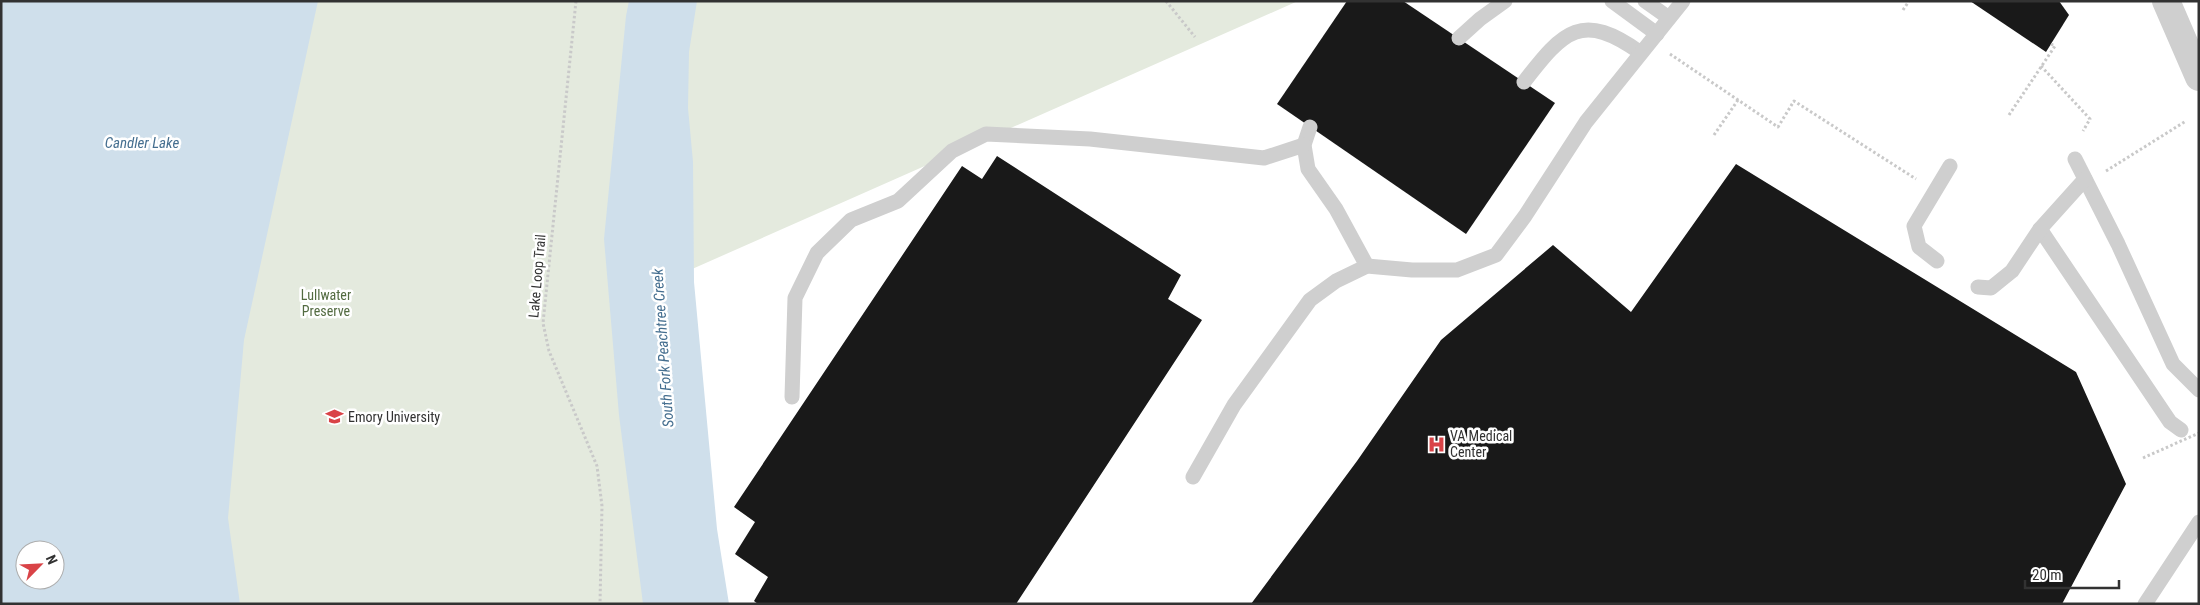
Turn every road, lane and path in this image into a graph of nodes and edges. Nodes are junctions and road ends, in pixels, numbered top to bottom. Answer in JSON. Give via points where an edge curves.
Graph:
{"nodes":[{"id":1,"x":576,"y":1,"type":"edge"},
{"id":2,"x":1166,"y":1,"type":"edge"},
{"id":3,"x":1505,"y":1,"type":"edge"},
{"id":4,"x":1612,"y":1,"type":"edge"},
{"id":5,"x":1645,"y":1,"type":"edge"},
{"id":6,"x":1683,"y":1,"type":"edge"},
{"id":7,"x":1909,"y":1,"type":"edge"},
{"id":8,"x":2166,"y":1,"type":"edge"},
{"id":9,"x":1903,"y":10,"type":"dead end"},
{"id":10,"x":1669,"y":18,"type":"junction"},
{"id":11,"x":1657,"y":34,"type":"junction"},
{"id":12,"x":1195,"y":37,"type":"dead end"},
{"id":13,"x":1459,"y":38,"type":"dead end"},
{"id":14,"x":2051,"y":44,"type":"dead end"},
{"id":15,"x":1642,"y":53,"type":"junction"},
{"id":16,"x":1670,"y":54,"type":"dead end"},
{"id":17,"x":2041,"y":66,"type":"junction"},
{"id":18,"x":2199,"y":77,"type":"edge"},
{"id":19,"x":1524,"y":82,"type":"dead end"},
{"id":20,"x":1738,"y":100,"type":"junction"},
{"id":21,"x":2009,"y":115,"type":"dead end"},
{"id":22,"x":2186,"y":121,"type":"dead end"},
{"id":23,"x":1310,"y":127,"type":"dead end"},
{"id":24,"x":2083,"y":131,"type":"dead end"},
{"id":25,"x":1714,"y":135,"type":"dead end"},
{"id":26,"x":1304,"y":145,"type":"junction"},
{"id":27,"x":2075,"y":159,"type":"dead end"},
{"id":28,"x":1950,"y":166,"type":"dead end"},
{"id":29,"x":2104,"y":173,"type":"dead end"},
{"id":30,"x":2085,"y":179,"type":"junction"},
{"id":31,"x":1918,"y":181,"type":"dead end"},
{"id":32,"x":2040,"y":229,"type":"junction"},
{"id":33,"x":1937,"y":261,"type":"dead end"},
{"id":34,"x":1367,"y":266,"type":"junction"},
{"id":35,"x":1978,"y":287,"type":"dead end"},
{"id":36,"x":2199,"y":390,"type":"edge"},
{"id":37,"x":792,"y":397,"type":"dead end"},
{"id":38,"x":2181,"y":430,"type":"dead end"},
{"id":39,"x":2199,"y":433,"type":"edge"},
{"id":40,"x":2143,"y":458,"type":"dead end"},
{"id":41,"x":1193,"y":477,"type":"dead end"},
{"id":42,"x":2199,"y":522,"type":"edge"},
{"id":43,"x":600,"y":604,"type":"edge"},
{"id":44,"x":2145,"y":604,"type":"edge"}],
"edges":[{"from":1,"to":43,"type":"path","name":"Lake Loop Trail","via":[[543,323],[549,351],[597,466],[602,506]]},
{"from":2,"to":12,"type":"path"},
{"from":3,"to":13,"type":"lane"},
{"from":4,"to":11,"type":"lane"},
{"from":5,"to":10,"type":"lane"},
{"from":6,"to":10,"type":"lane"},
{"from":7,"to":9,"type":"path"},
{"from":8,"to":18,"type":"street"},
{"from":10,"to":11,"type":"lane"},
{"from":11,"to":15,"type":"lane"},
{"from":14,"to":17,"type":"path","via":[[2055,46]]},
{"from":15,"to":19,"type":"lane","via":[[1608,32],[1583,29],[1563,37]]},
{"from":15,"to":34,"type":"lane","via":[[1586,122],[1496,255],[1457,270]]},
{"from":16,"to":20,"type":"path"},
{"from":17,"to":21,"type":"path"},
{"from":17,"to":24,"type":"path","via":[[2090,119]]},
{"from":20,"to":25,"type":"path"},
{"from":20,"to":31,"type":"path","via":[[1778,126],[1794,101]]},
{"from":22,"to":29,"type":"path"},
{"from":23,"to":26,"type":"lane"},
{"from":26,"to":34,"type":"lane","via":[[1308,169],[1336,209]]},
{"from":26,"to":37,"type":"lane","via":[[1264,158],[1090,139],[986,134],[952,151],[898,201],[852,220],[817,253],[795,298]]},
{"from":27,"to":30,"type":"lane"},
{"from":28,"to":33,"type":"lane","via":[[1914,226],[1919,247]]},
{"from":30,"to":32,"type":"lane"},
{"from":30,"to":36,"type":"lane","via":[[2173,364]]},
{"from":32,"to":35,"type":"lane","via":[[2012,271],[1992,288]]},
{"from":32,"to":38,"type":"lane","via":[[2170,422]]},
{"from":34,"to":41,"type":"lane","via":[[1336,281],[1310,300],[1234,405]]},
{"from":39,"to":40,"type":"path","bridge":true},
{"from":42,"to":44,"type":"lane"}]}
